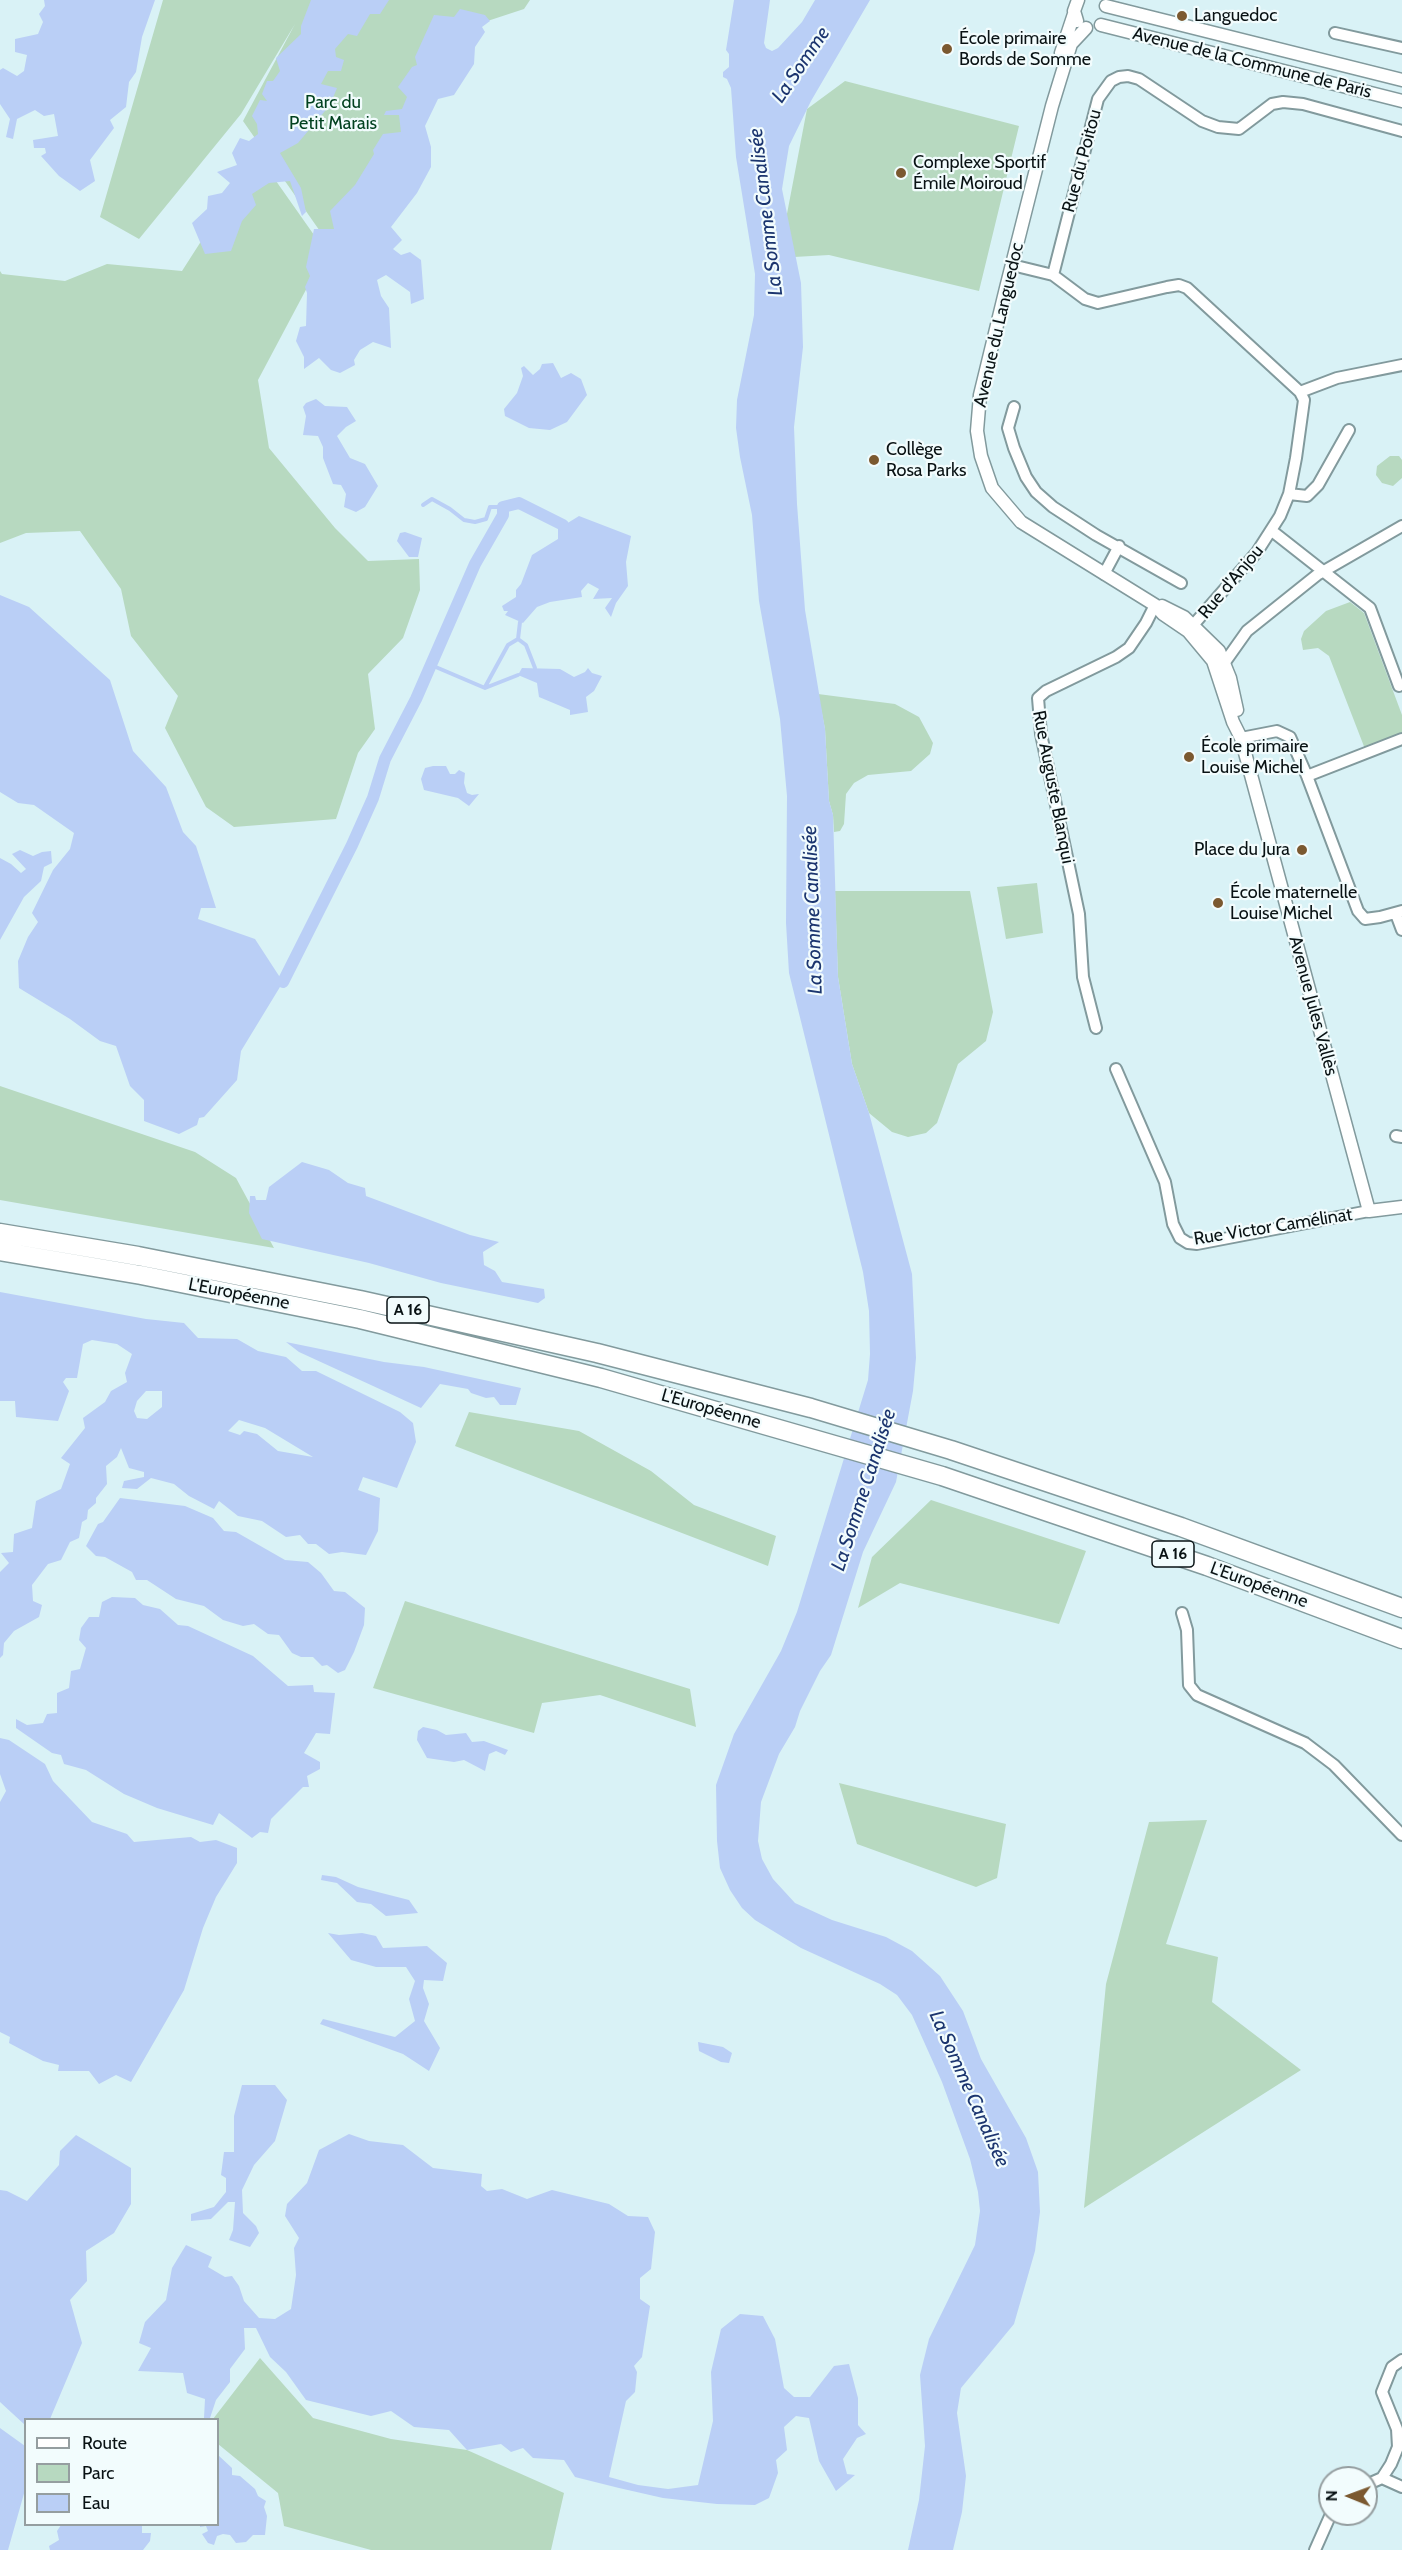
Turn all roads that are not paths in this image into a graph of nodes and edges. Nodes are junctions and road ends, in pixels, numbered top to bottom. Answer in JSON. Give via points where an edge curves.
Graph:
{"nodes":[{"id":1,"x":1078,"y":0,"type":"edge"},
{"id":2,"x":1104,"y":3,"type":"edge"},
{"id":3,"x":1074,"y":14,"type":"junction"},
{"id":4,"x":1101,"y":25,"type":"junction"},
{"id":5,"x":1086,"y":28,"type":"junction"},
{"id":6,"x":1335,"y":33,"type":"dead end"},
{"id":7,"x":1402,"y":48,"type":"edge"},
{"id":8,"x":1402,"y":80,"type":"edge"},
{"id":9,"x":1402,"y":101,"type":"edge"},
{"id":10,"x":1052,"y":106,"type":"junction"},
{"id":11,"x":1402,"y":131,"type":"edge"},
{"id":12,"x":1012,"y":265,"type":"junction"},
{"id":13,"x":1053,"y":275,"type":"junction"},
{"id":14,"x":1402,"y":365,"type":"edge"},
{"id":15,"x":1300,"y":392,"type":"junction"},
{"id":16,"x":1014,"y":407,"type":"dead end"},
{"id":17,"x":1349,"y":430,"type":"dead end"},
{"id":18,"x":1289,"y":494,"type":"junction"},
{"id":19,"x":1402,"y":526,"type":"edge"},
{"id":20,"x":1272,"y":531,"type":"junction"},
{"id":21,"x":1119,"y":546,"type":"junction"},
{"id":22,"x":1324,"y":571,"type":"junction"},
{"id":23,"x":1104,"y":574,"type":"junction"},
{"id":24,"x":1181,"y":583,"type":"dead end"},
{"id":25,"x":1155,"y":605,"type":"junction"},
{"id":26,"x":1191,"y":628,"type":"junction"},
{"id":27,"x":1211,"y":648,"type":"junction"},
{"id":28,"x":1225,"y":662,"type":"junction"},
{"id":29,"x":1401,"y":688,"type":"edge"},
{"id":30,"x":1240,"y":735,"type":"junction"},
{"id":31,"x":1402,"y":739,"type":"edge"},
{"id":32,"x":1307,"y":776,"type":"junction"},
{"id":33,"x":1399,"y":912,"type":"edge"},
{"id":34,"x":1402,"y":930,"type":"edge"},
{"id":35,"x":1096,"y":1028,"type":"dead end"},
{"id":36,"x":1116,"y":1069,"type":"dead end"},
{"id":37,"x":1402,"y":1207,"type":"edge"},
{"id":38,"x":1369,"y":1211,"type":"junction"},
{"id":39,"x":0,"y":1233,"type":"edge"},
{"id":40,"x":0,"y":1251,"type":"edge"},
{"id":41,"x":1402,"y":1608,"type":"edge"},
{"id":42,"x":1182,"y":1613,"type":"dead end"},
{"id":43,"x":1402,"y":1639,"type":"edge"},
{"id":44,"x":1402,"y":1835,"type":"edge"},
{"id":45,"x":1402,"y":2360,"type":"edge"},
{"id":46,"x":1382,"y":2478,"type":"junction"},
{"id":47,"x":1378,"y":2480,"type":"edge"},
{"id":48,"x":1402,"y":2487,"type":"edge"},
{"id":49,"x":1326,"y":2526,"type":"edge"},
{"id":50,"x":1315,"y":2550,"type":"edge"}],
"edges":[{"from":1,"to":3,"type":"street","name":"Avenue du Languedoc"},
{"from":2,"to":4,"type":"street","via":[[1106,15]]},
{"from":2,"to":8,"type":"street","name":"Avenue de la Commune de Paris"},
{"from":3,"to":5,"type":"street"},
{"from":3,"to":10,"type":"street","name":"Avenue du Languedoc","via":[[1051,92]]},
{"from":4,"to":5,"type":"street"},
{"from":4,"to":9,"type":"street","name":"Avenue de la Commune de Paris"},
{"from":5,"to":10,"type":"street","name":"Avenue du Languedoc","via":[[1071,44]]},
{"from":6,"to":7,"type":"street"},
{"from":10,"to":12,"type":"street","name":"Avenue du Languedoc"},
{"from":11,"to":13,"type":"street","name":"Rue du Poitou","via":[[1283,102],[1272,104],[1239,129],[1218,127],[1202,121],[1139,79],[1119,77],[1111,81],[1098,99]]},
{"from":12,"to":13,"type":"street"},
{"from":12,"to":23,"type":"street","name":"Avenue du Languedoc","via":[[980,394],[977,431],[981,456],[992,488],[1021,522]]},
{"from":13,"to":15,"type":"street","via":[[1098,303],[1179,285],[1187,288]]},
{"from":14,"to":15,"type":"street","via":[[1337,378]]},
{"from":15,"to":18,"type":"street","name":"Rue d'Anjou","via":[[1304,400]]},
{"from":16,"to":21,"type":"street","via":[[1008,428],[1026,477],[1036,492],[1096,535]]},
{"from":17,"to":18,"type":"street","via":[[1307,496]]},
{"from":18,"to":20,"type":"street","name":"Rue d'Anjou"},
{"from":19,"to":22,"type":"street"},
{"from":20,"to":22,"type":"street"},
{"from":20,"to":26,"type":"street","name":"Rue d'Anjou"},
{"from":21,"to":23,"type":"street"},
{"from":21,"to":24,"type":"street"},
{"from":22,"to":28,"type":"street","via":[[1247,631]]},
{"from":22,"to":29,"type":"street","via":[[1370,608]]},
{"from":23,"to":25,"type":"street","name":"Avenue du Languedoc"},
{"from":25,"to":26,"type":"street","name":"Avenue du Languedoc","via":[[1163,614]]},
{"from":25,"to":35,"type":"street","name":"Rue Auguste Blanqui","via":[[1129,648],[1038,698],[1041,734],[1079,914],[1083,977]]},
{"from":26,"to":27,"type":"street","name":"Avenue du Languedoc"},
{"from":27,"to":28,"type":"street","name":"Avenue Jules Vallès"},
{"from":27,"to":30,"type":"street","name":"Avenue Jules Vallès"},
{"from":28,"to":30,"type":"street","name":"Avenue Jules Vallès"},
{"from":30,"to":32,"type":"street","via":[[1277,732],[1290,737]]},
{"from":30,"to":38,"type":"street","name":"Avenue Jules Vallès"},
{"from":31,"to":32,"type":"street"},
{"from":32,"to":33,"type":"street","via":[[1358,911],[1365,919]]},
{"from":33,"to":34,"type":"street"},
{"from":36,"to":38,"type":"street","name":"Rue Victor Camélinat","via":[[1165,1182],[1173,1224],[1180,1238],[1188,1243]]},
{"from":37,"to":38,"type":"street"},
{"from":39,"to":41,"type":"highway","name":"L'Européenne","number":"A 16","via":[[381,1304],[597,1353],[811,1408],[1181,1527]]},
{"from":40,"to":43,"type":"highway","name":"L'Européenne","number":"A 16","via":[[360,1319],[601,1378],[942,1476],[1207,1566]]},
{"from":42,"to":44,"type":"street","via":[[1187,1629],[1189,1685],[1197,1695],[1305,1743],[1334,1765]]},
{"from":45,"to":46,"type":"street","via":[[1392,2367],[1382,2392],[1397,2429],[1398,2447]]},
{"from":46,"to":47,"type":"street"},
{"from":46,"to":48,"type":"street"},
{"from":49,"to":50,"type":"street"}]}
